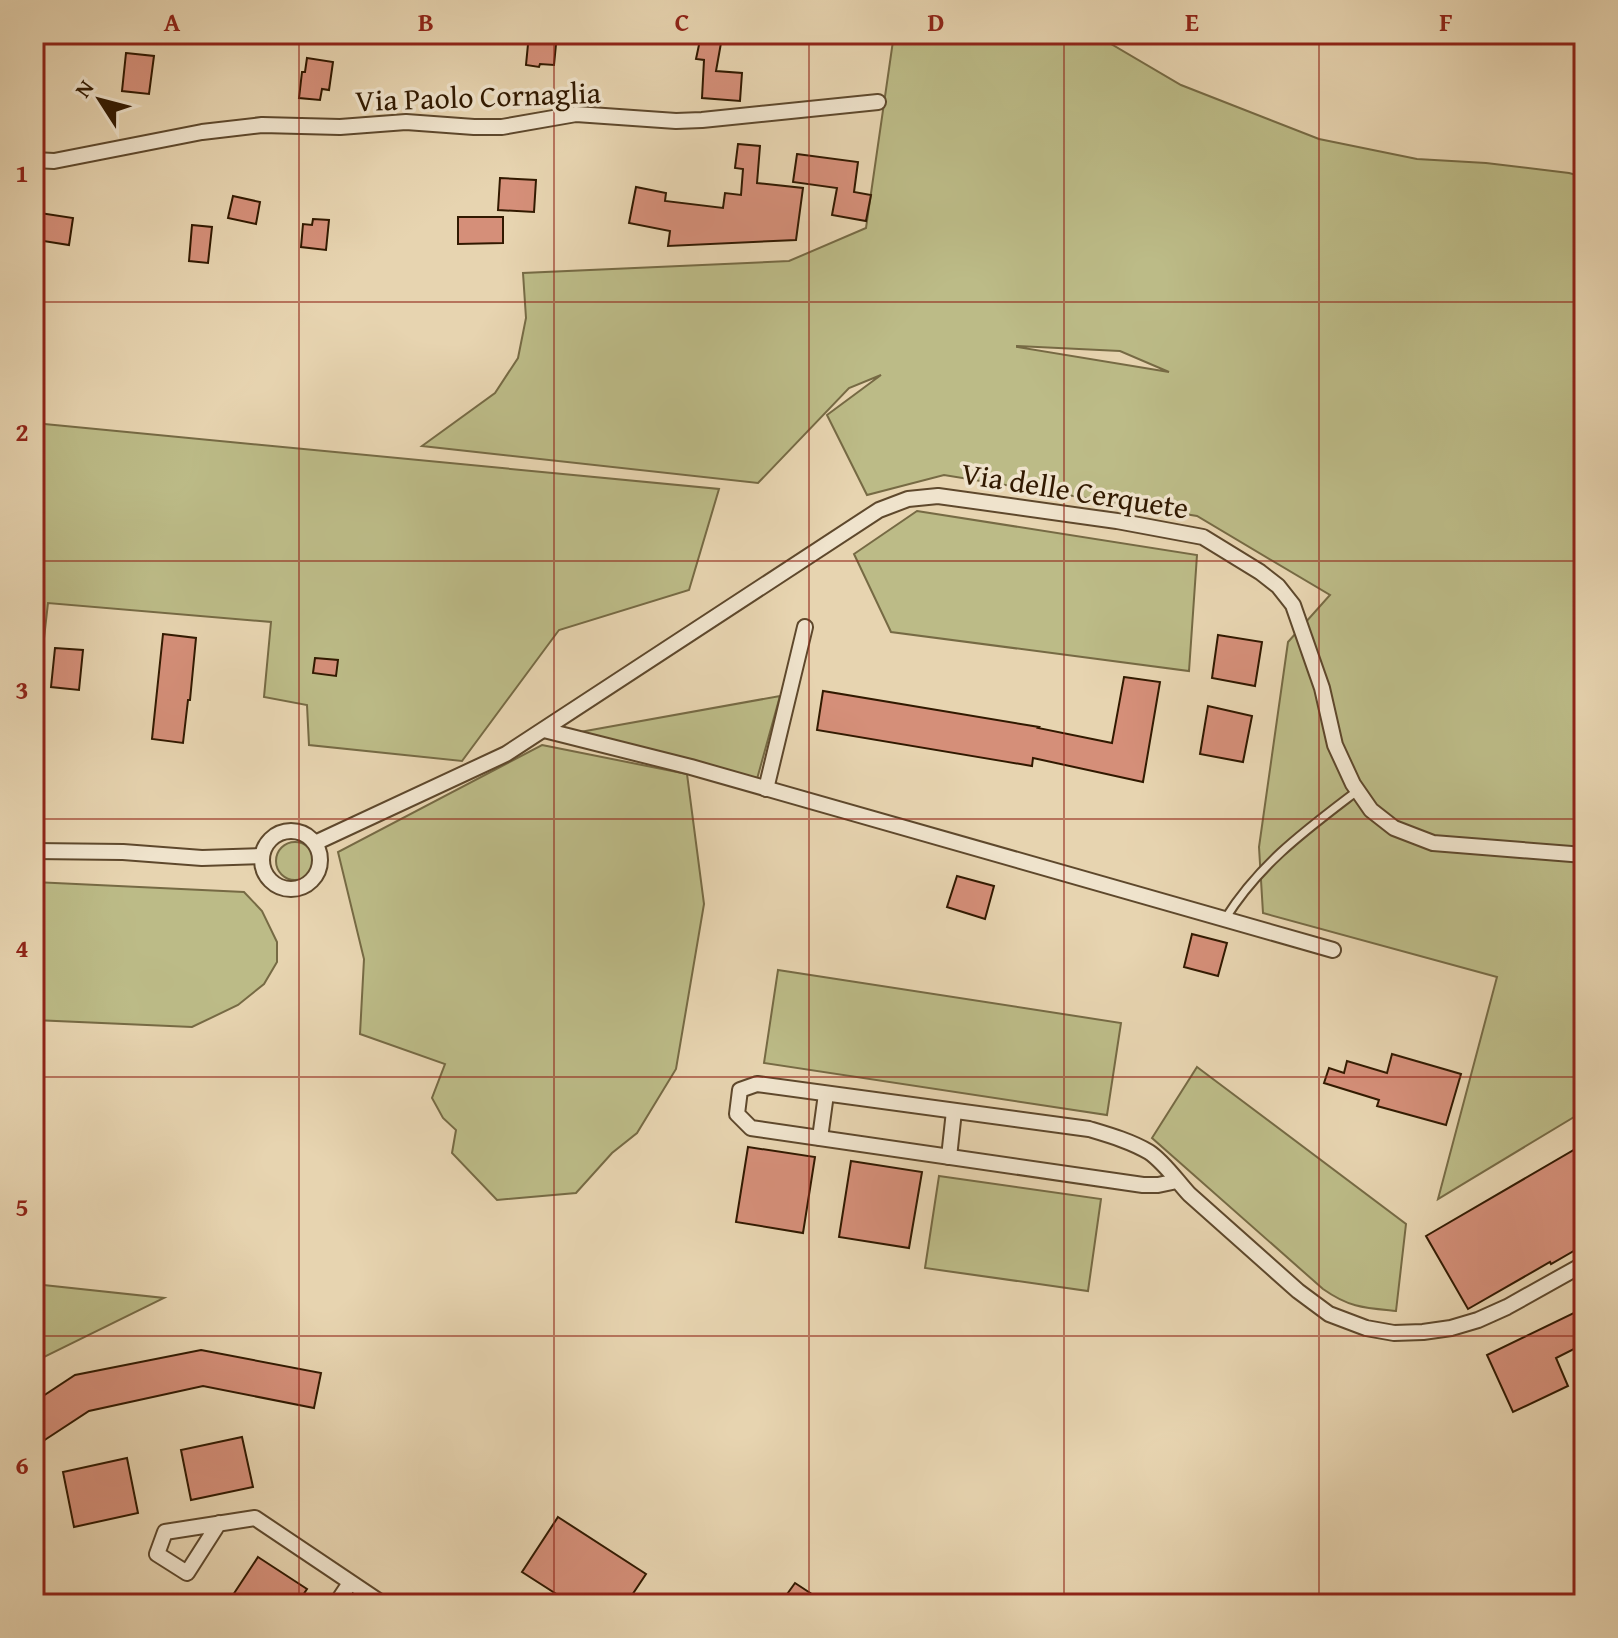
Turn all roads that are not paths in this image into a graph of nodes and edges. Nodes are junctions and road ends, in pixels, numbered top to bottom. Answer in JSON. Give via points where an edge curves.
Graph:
{"nodes":[{"id":1,"x":878,"y":102,"type":"dead end"},
{"id":2,"x":34,"y":160,"type":"edge"},
{"id":3,"x":805,"y":627,"type":"dead end"},
{"id":4,"x":544,"y":730,"type":"junction"},
{"id":5,"x":766,"y":789,"type":"junction"},
{"id":6,"x":1357,"y":791,"type":"junction"},
{"id":7,"x":315,"y":843,"type":"junction"},
{"id":8,"x":34,"y":851,"type":"edge"},
{"id":9,"x":1584,"y":855,"type":"edge"},
{"id":10,"x":262,"y":856,"type":"junction"},
{"id":11,"x":1225,"y":919,"type":"junction"},
{"id":12,"x":1333,"y":950,"type":"dead end"},
{"id":13,"x":826,"y":1094,"type":"junction"},
{"id":14,"x":954,"y":1111,"type":"junction"},
{"id":15,"x":820,"y":1138,"type":"junction"},
{"id":16,"x":949,"y":1157,"type":"junction"},
{"id":17,"x":1177,"y":1181,"type":"junction"},
{"id":18,"x":1581,"y":1267,"type":"edge"},
{"id":19,"x":219,"y":1523,"type":"dead end"},
{"id":20,"x":350,"y":1583,"type":"junction"},
{"id":21,"x":336,"y":1604,"type":"edge"},
{"id":22,"x":383,"y":1604,"type":"edge"}],
"edges":[{"from":1,"to":2,"type":"street","name":"Via Paolo Cornaglia","via":[[676,121],[576,114],[502,127],[406,122],[262,125],[54,161]]},
{"from":3,"to":5,"type":"street"},
{"from":4,"to":5,"type":"street"},
{"from":4,"to":6,"type":"street","name":"Via delle Cerquete","via":[[879,510],[908,499],[938,496],[1203,537],[1260,572],[1293,605],[1335,745]]},
{"from":4,"to":7,"type":"street","name":"Via delle Cerquete","via":[[506,754]]},
{"from":5,"to":11,"type":"street"},
{"from":6,"to":9,"type":"street","name":"Via delle Cerquete","via":[[1394,828],[1433,843]]},
{"from":6,"to":11,"type":"lane","via":[[1291,841],[1241,893]]},
{"from":7,"to":10,"type":"street","via":[[296,831],[284,832]]},
{"from":7,"to":10,"type":"street","via":[[320,865],[309,884],[299,889],[276,886],[263,868]]},
{"from":8,"to":10,"type":"street"},
{"from":11,"to":12,"type":"street"},
{"from":13,"to":14,"type":"street"},
{"from":13,"to":15,"type":"street"},
{"from":13,"to":15,"type":"street","via":[[757,1084],[740,1090],[737,1114],[751,1128]]},
{"from":14,"to":16,"type":"street"},
{"from":14,"to":17,"type":"street","via":[[1120,1138],[1150,1153]]},
{"from":15,"to":16,"type":"street"},
{"from":16,"to":17,"type":"street","via":[[1143,1185]]},
{"from":17,"to":18,"type":"street","via":[[1298,1291],[1329,1314],[1366,1328],[1394,1333],[1451,1328],[1507,1307]]},
{"from":19,"to":20,"type":"street","via":[[255,1518]]},
{"from":20,"to":21,"type":"street"},
{"from":20,"to":22,"type":"street"}]}
